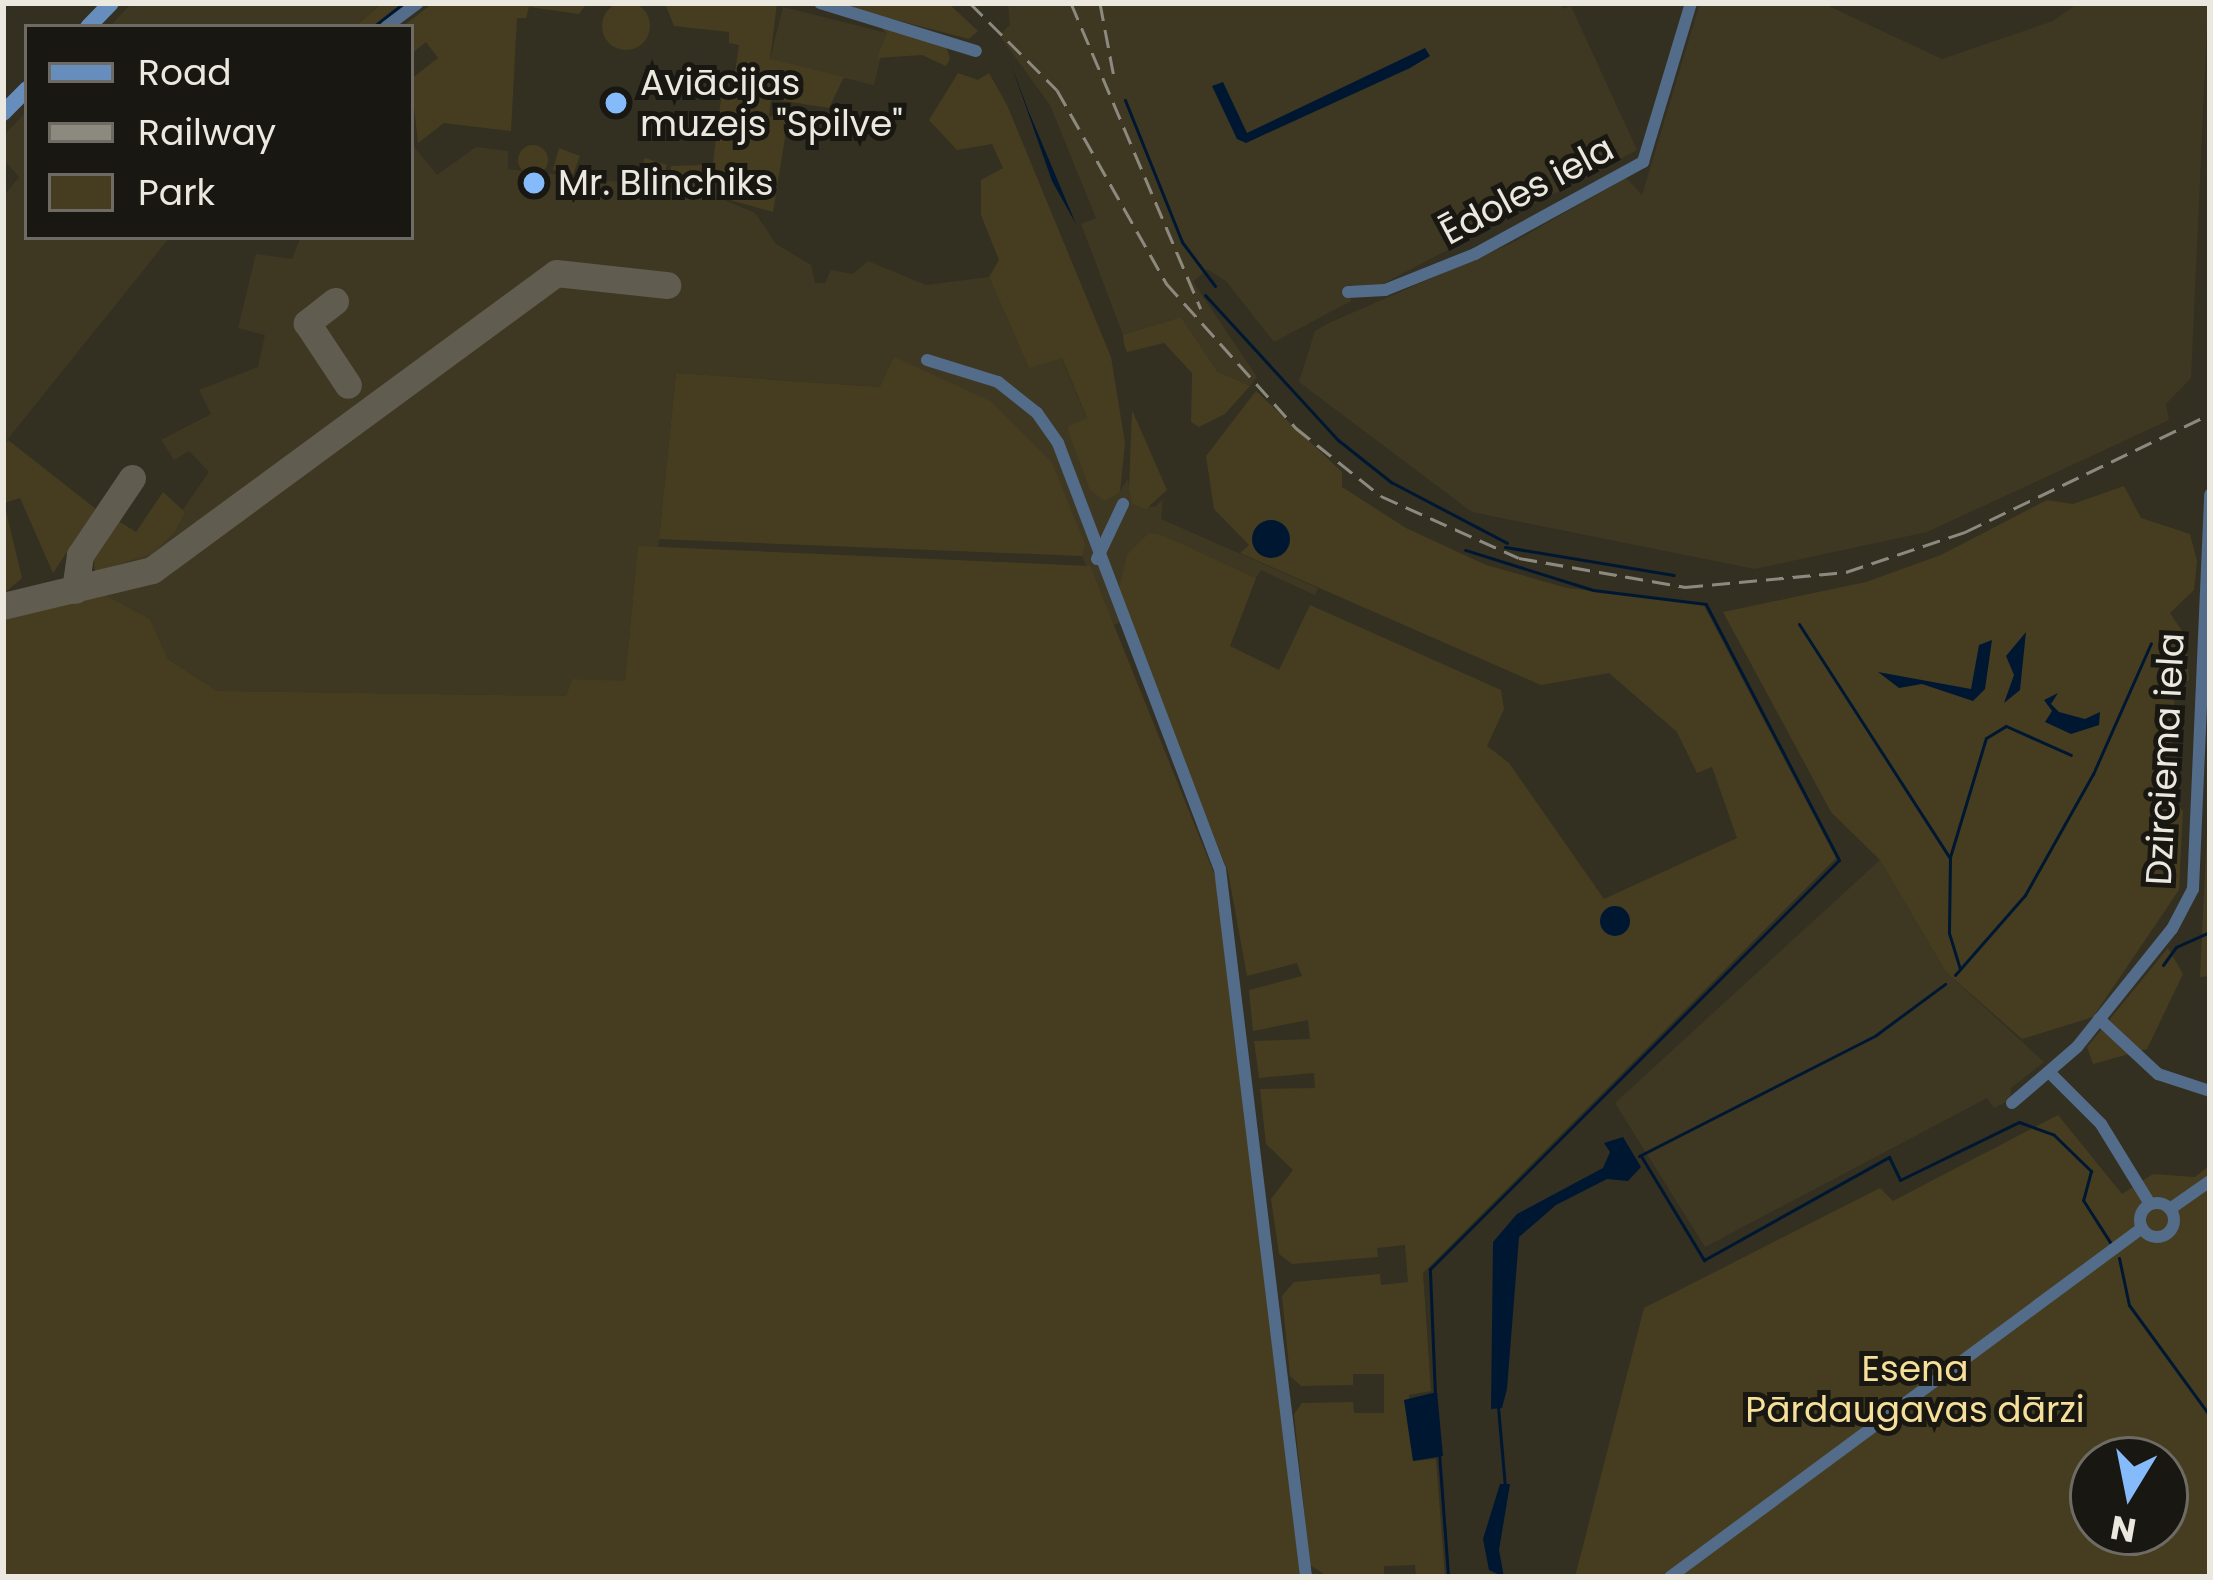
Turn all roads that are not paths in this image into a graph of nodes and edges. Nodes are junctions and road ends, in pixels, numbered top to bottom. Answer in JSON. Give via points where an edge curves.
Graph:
{"nodes":[{"id":1,"x":418,"y":3,"type":"edge"},
{"id":2,"x":820,"y":3,"type":"edge"},
{"id":3,"x":1690,"y":3,"type":"edge"},
{"id":4,"x":390,"y":24,"type":"edge"},
{"id":5,"x":976,"y":51,"type":"dead end"},
{"id":6,"x":24,"y":91,"type":"edge"},
{"id":7,"x":3,"y":113,"type":"edge"},
{"id":8,"x":1348,"y":292,"type":"dead end"},
{"id":9,"x":927,"y":360,"type":"dead end"},
{"id":10,"x":2210,"y":494,"type":"edge"},
{"id":11,"x":1123,"y":504,"type":"dead end"},
{"id":12,"x":1097,"y":559,"type":"junction"},
{"id":13,"x":2099,"y":1019,"type":"junction"},
{"id":14,"x":2049,"y":1072,"type":"junction"},
{"id":15,"x":2210,"y":1091,"type":"edge"},
{"id":16,"x":2012,"y":1103,"type":"dead end"},
{"id":17,"x":2210,"y":1181,"type":"edge"},
{"id":18,"x":2146,"y":1204,"type":"junction"},
{"id":19,"x":2174,"y":1210,"type":"junction"},
{"id":20,"x":2141,"y":1232,"type":"junction"},
{"id":21,"x":1306,"y":1577,"type":"edge"},
{"id":22,"x":1670,"y":1577,"type":"edge"}],
"edges":[{"from":1,"to":4,"type":"street"},
{"from":2,"to":5,"type":"street"},
{"from":3,"to":8,"type":"street","name":"Ēdoles iela","via":[[1643,162],[1475,254],[1385,290]]},
{"from":6,"to":7,"type":"main road"},
{"from":9,"to":12,"type":"street","via":[[998,382],[1037,413],[1058,443]]},
{"from":10,"to":13,"type":"street","name":"Dzirciema iela","via":[[2193,889],[2172,929]]},
{"from":11,"to":12,"type":"street"},
{"from":12,"to":21,"type":"street","via":[[1230,907]]},
{"from":13,"to":14,"type":"street","name":"Dzirciema iela"},
{"from":13,"to":15,"type":"street","via":[[2158,1074]]},
{"from":14,"to":16,"type":"street","name":"Dzirciema iela"},
{"from":14,"to":18,"type":"street","via":[[2101,1124]]},
{"from":17,"to":19,"type":"street"},
{"from":18,"to":19,"type":"street"},
{"from":18,"to":20,"type":"street"},
{"from":19,"to":20,"type":"street","via":[[2167,1233]]},
{"from":20,"to":22,"type":"street"}]}
